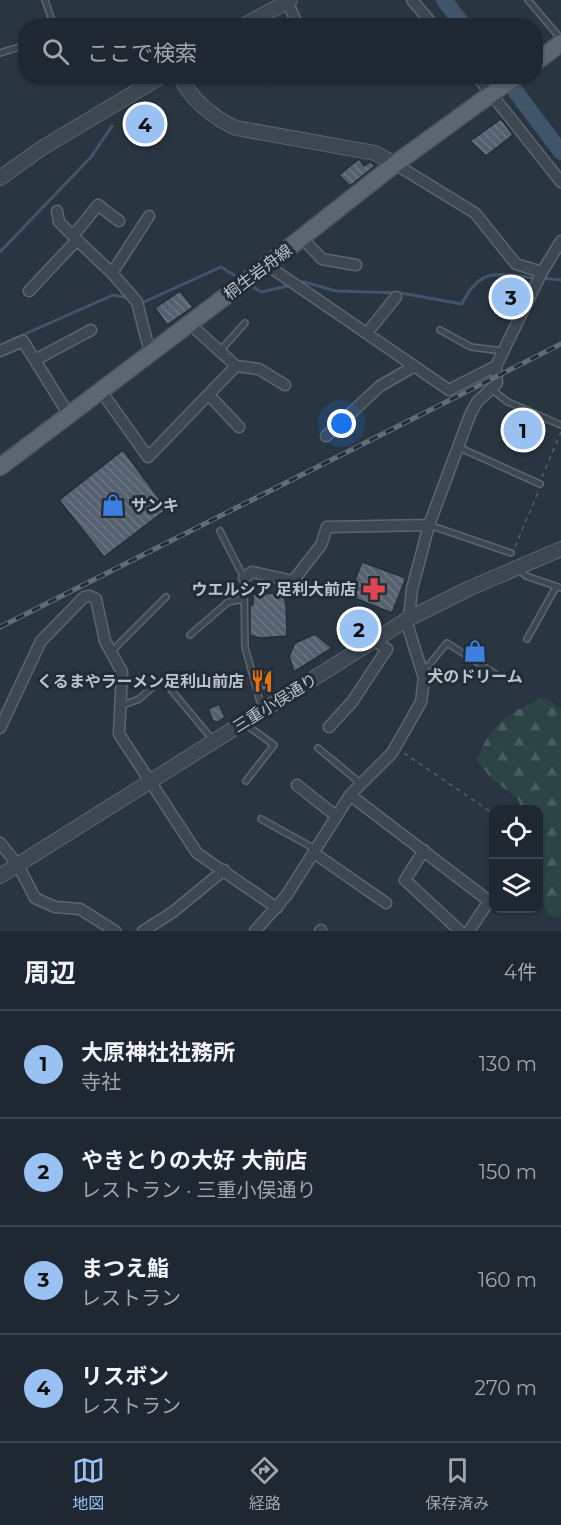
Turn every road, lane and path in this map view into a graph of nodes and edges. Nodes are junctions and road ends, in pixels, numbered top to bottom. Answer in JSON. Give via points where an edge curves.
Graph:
{"nodes":[{"id":1,"x":45,"y":0,"type":"edge"},
{"id":2,"x":412,"y":0,"type":"edge"},
{"id":3,"x":528,"y":0,"type":"edge"},
{"id":4,"x":289,"y":1,"type":"edge"},
{"id":5,"x":51,"y":18,"type":"edge"},
{"id":6,"x":258,"y":18,"type":"edge"},
{"id":7,"x":295,"y":18,"type":"edge"},
{"id":8,"x":427,"y":18,"type":"edge"},
{"id":9,"x":561,"y":39,"type":"edge"},
{"id":10,"x":561,"y":43,"type":"edge"},
{"id":11,"x":18,"y":47,"type":"edge"},
{"id":12,"x":0,"y":53,"type":"edge"},
{"id":13,"x":543,"y":57,"type":"edge"},
{"id":14,"x":149,"y":84,"type":"edge"},
{"id":15,"x":185,"y":84,"type":"edge"},
{"id":16,"x":485,"y":84,"type":"edge"},
{"id":17,"x":506,"y":84,"type":"edge"},
{"id":18,"x":494,"y":93,"type":"junction"},
{"id":19,"x":395,"y":164,"type":"junction"},
{"id":20,"x":0,"y":178,"type":"edge"},
{"id":21,"x":561,"y":182,"type":"edge"},
{"id":22,"x":57,"y":211,"type":"dead end"},
{"id":23,"x":149,"y":216,"type":"dead end"},
{"id":24,"x":119,"y":221,"type":"dead end"},
{"id":25,"x":75,"y":238,"type":"junction"},
{"id":26,"x":302,"y":238,"type":"junction"},
{"id":27,"x":561,"y":241,"type":"edge"},
{"id":28,"x":267,"y":265,"type":"junction"},
{"id":29,"x":356,"y":265,"type":"dead end"},
{"id":30,"x":542,"y":272,"type":"junction"},
{"id":31,"x":112,"y":273,"type":"junction"},
{"id":32,"x":29,"y":291,"type":"dead end"},
{"id":33,"x":396,"y":297,"type":"dead end"},
{"id":34,"x":189,"y":323,"type":"junction"},
{"id":35,"x":245,"y":323,"type":"dead end"},
{"id":36,"x":91,"y":330,"type":"dead end"},
{"id":37,"x":440,"y":330,"type":"dead end"},
{"id":38,"x":367,"y":333,"type":"junction"},
{"id":39,"x":0,"y":351,"type":"edge"},
{"id":40,"x":220,"y":351,"type":"junction"},
{"id":41,"x":504,"y":351,"type":"junction"},
{"id":42,"x":150,"y":353,"type":"junction"},
{"id":43,"x":35,"y":360,"type":"junction"},
{"id":44,"x":236,"y":366,"type":"junction"},
{"id":45,"x":496,"y":366,"type":"junction"},
{"id":46,"x":413,"y":367,"type":"junction"},
{"id":47,"x":285,"y":385,"type":"dead end"},
{"id":48,"x":491,"y":389,"type":"junction"},
{"id":49,"x":101,"y":391,"type":"junction"},
{"id":50,"x":209,"y":395,"type":"junction"},
{"id":51,"x":69,"y":415,"type":"junction"},
{"id":52,"x":561,"y":425,"type":"edge"},
{"id":53,"x":238,"y":427,"type":"dead end"},
{"id":54,"x":561,"y":431,"type":"edge"},
{"id":55,"x":326,"y":436,"type":"dead end"},
{"id":56,"x":458,"y":447,"type":"junction"},
{"id":57,"x":0,"y":467,"type":"edge"},
{"id":58,"x":540,"y":483,"type":"junction"},
{"id":59,"x":429,"y":525,"type":"junction"},
{"id":60,"x":220,"y":531,"type":"dead end"},
{"id":61,"x":561,"y":549,"type":"edge"},
{"id":62,"x":511,"y":554,"type":"joint"},
{"id":63,"x":517,"y":567,"type":"junction"},
{"id":64,"x":244,"y":578,"type":"junction"},
{"id":65,"x":559,"y":587,"type":"edge"},
{"id":66,"x":166,"y":597,"type":"dead end"},
{"id":67,"x":244,"y":599,"type":"junction"},
{"id":68,"x":408,"y":619,"type":"junction"},
{"id":69,"x":190,"y":635,"type":"dead end"},
{"id":70,"x":527,"y":639,"type":"dead end"},
{"id":71,"x":374,"y":640,"type":"junction"},
{"id":72,"x":112,"y":651,"type":"junction"},
{"id":73,"x":422,"y":670,"type":"junction"},
{"id":74,"x":497,"y":675,"type":"dead end"},
{"id":75,"x":121,"y":706,"type":"junction"},
{"id":76,"x":262,"y":711,"type":"junction"},
{"id":77,"x":243,"y":723,"type":"junction"},
{"id":78,"x":1,"y":725,"type":"edge"},
{"id":79,"x":329,"y":727,"type":"dead end"},
{"id":80,"x":214,"y":741,"type":"junction"},
{"id":81,"x":396,"y":747,"type":"junction"},
{"id":82,"x":318,"y":748,"type":"dead end"},
{"id":83,"x":151,"y":781,"type":"junction"},
{"id":84,"x":246,"y":781,"type":"dead end"},
{"id":85,"x":360,"y":783,"type":"junction"},
{"id":86,"x":297,"y":785,"type":"dead end"},
{"id":87,"x":350,"y":795,"type":"junction"},
{"id":88,"x":489,"y":811,"type":"edge"},
{"id":89,"x":336,"y":816,"type":"junction"},
{"id":90,"x":261,"y":819,"type":"dead end"},
{"id":91,"x":0,"y":843,"type":"edge"},
{"id":92,"x":424,"y":850,"type":"junction"},
{"id":93,"x":315,"y":851,"type":"junction"},
{"id":94,"x":18,"y":865,"type":"junction"},
{"id":95,"x":224,"y":870,"type":"junction"},
{"id":96,"x":0,"y":876,"type":"edge"},
{"id":97,"x":386,"y":903,"type":"dead end"},
{"id":98,"x":277,"y":908,"type":"junction"},
{"id":99,"x":115,"y":931,"type":"edge"},
{"id":100,"x":143,"y":931,"type":"edge"},
{"id":101,"x":255,"y":931,"type":"edge"},
{"id":102,"x":460,"y":931,"type":"edge"},
{"id":103,"x":469,"y":931,"type":"edge"}],
"edges":[{"from":1,"to":5,"type":"lane"},
{"from":2,"to":8,"type":"street"},
{"from":3,"to":9,"type":"lane"},
{"from":4,"to":6,"type":"street"},
{"from":4,"to":7,"type":"street"},
{"from":10,"to":13,"type":"main road"},
{"from":11,"to":12,"type":"lane"},
{"from":14,"to":20,"type":"street"},
{"from":15,"to":19,"type":"street","via":[[217,118],[236,128],[375,153]]},
{"from":16,"to":18,"type":"street"},
{"from":17,"to":18,"type":"main road","name":"桐生岩舟線"},
{"from":18,"to":19,"type":"main road","name":"桐生岩舟線"},
{"from":18,"to":21,"type":"street"},
{"from":19,"to":26,"type":"main road","name":"桐生岩舟線"},
{"from":19,"to":30,"type":"street","via":[[475,213],[516,264]]},
{"from":22,"to":25,"type":"street","via":[[59,222]]},
{"from":23,"to":31,"type":"street"},
{"from":24,"to":25,"type":"street","via":[[98,205]]},
{"from":25,"to":31,"type":"street"},
{"from":25,"to":32,"type":"street"},
{"from":26,"to":28,"type":"main road","name":"桐生岩舟線"},
{"from":26,"to":29,"type":"street","via":[[322,259]]},
{"from":27,"to":30,"type":"street"},
{"from":28,"to":34,"type":"main road","name":"桐生岩舟線"},
{"from":28,"to":38,"type":"street"},
{"from":30,"to":41,"type":"street"},
{"from":31,"to":42,"type":"street","via":[[137,302]]},
{"from":33,"to":38,"type":"street"},
{"from":34,"to":40,"type":"street"},
{"from":34,"to":42,"type":"main road","name":"桐生岩舟線"},
{"from":35,"to":40,"type":"lane"},
{"from":36,"to":43,"type":"street"},
{"from":37,"to":41,"type":"lane","via":[[471,347]]},
{"from":38,"to":46,"type":"street"},
{"from":39,"to":43,"type":"street","via":[[23,341]]},
{"from":40,"to":44,"type":"street"},
{"from":41,"to":45,"type":"street"},
{"from":42,"to":49,"type":"main road","name":"桐生岩舟線"},
{"from":43,"to":51,"type":"street"},
{"from":44,"to":47,"type":"street","via":[[259,369]]},
{"from":44,"to":50,"type":"street"},
{"from":45,"to":46,"type":"street","via":[[449,390]]},
{"from":45,"to":48,"type":"street","via":[[497,383]]},
{"from":46,"to":55,"type":"street","via":[[380,386]]},
{"from":48,"to":52,"type":"lane","via":[[508,402]]},
{"from":48,"to":56,"type":"street","via":[[477,402]]},
{"from":49,"to":50,"type":"street","via":[[148,458]]},
{"from":49,"to":51,"type":"main road","name":"桐生岩舟線"},
{"from":50,"to":53,"type":"street"},
{"from":51,"to":57,"type":"main road","name":"桐生岩舟線"},
{"from":54,"to":58,"type":"path"},
{"from":56,"to":58,"type":"lane"},
{"from":56,"to":59,"type":"street"},
{"from":58,"to":62,"type":"path"},
{"from":59,"to":62,"type":"lane"},
{"from":59,"to":64,"type":"street","via":[[327,527],[321,545],[293,581],[252,572]]},
{"from":59,"to":68,"type":"street"},
{"from":60,"to":64,"type":"lane"},
{"from":61,"to":63,"type":"street","name":"三重小俣通り"},
{"from":63,"to":65,"type":"lane","via":[[526,576]]},
{"from":63,"to":68,"type":"street","name":"三重小俣通り"},
{"from":64,"to":67,"type":"lane"},
{"from":65,"to":70,"type":"lane"},
{"from":66,"to":72,"type":"lane"},
{"from":67,"to":69,"type":"lane","via":[[228,602]]},
{"from":67,"to":76,"type":"lane","via":[[245,647]]},
{"from":68,"to":71,"type":"street","name":"三重小俣通り"},
{"from":68,"to":73,"type":"street"},
{"from":71,"to":76,"type":"street","name":"三重小俣通り"},
{"from":71,"to":79,"type":"street","via":[[387,649],[352,702]]},
{"from":72,"to":75,"type":"street","via":[[122,672]]},
{"from":72,"to":78,"type":"street","via":[[105,641],[96,599],[84,597],[41,641]]},
{"from":73,"to":74,"type":"lane","via":[[447,643]]},
{"from":73,"to":81,"type":"street","via":[[421,702]]},
{"from":75,"to":80,"type":"lane","via":[[139,699],[162,679]]},
{"from":75,"to":83,"type":"street","via":[[119,734]]},
{"from":76,"to":77,"type":"street","name":"三重小俣通り"},
{"from":77,"to":80,"type":"street","name":"三重小俣通り"},
{"from":77,"to":84,"type":"lane","via":[[274,745]]},
{"from":80,"to":83,"type":"street","name":"三重小俣通り"},
{"from":81,"to":85,"type":"street"},
{"from":81,"to":88,"type":"path"},
{"from":82,"to":85,"type":"lane"},
{"from":83,"to":94,"type":"street","name":"三重小俣通り"},
{"from":83,"to":95,"type":"street","via":[[197,853]]},
{"from":85,"to":87,"type":"street"},
{"from":86,"to":89,"type":"street"},
{"from":87,"to":89,"type":"street"},
{"from":87,"to":92,"type":"street"},
{"from":89,"to":93,"type":"street"},
{"from":90,"to":93,"type":"lane"},
{"from":91,"to":94,"type":"street"},
{"from":92,"to":102,"type":"street","via":[[405,880]]},
{"from":92,"to":103,"type":"street","via":[[489,901]]},
{"from":93,"to":97,"type":"street"},
{"from":93,"to":98,"type":"street"},
{"from":94,"to":96,"type":"street","name":"三重小俣通り"},
{"from":94,"to":99,"type":"street","via":[[35,897],[55,907],[80,909]]},
{"from":95,"to":98,"type":"street"},
{"from":95,"to":100,"type":"street"},
{"from":98,"to":101,"type":"street"}]}
